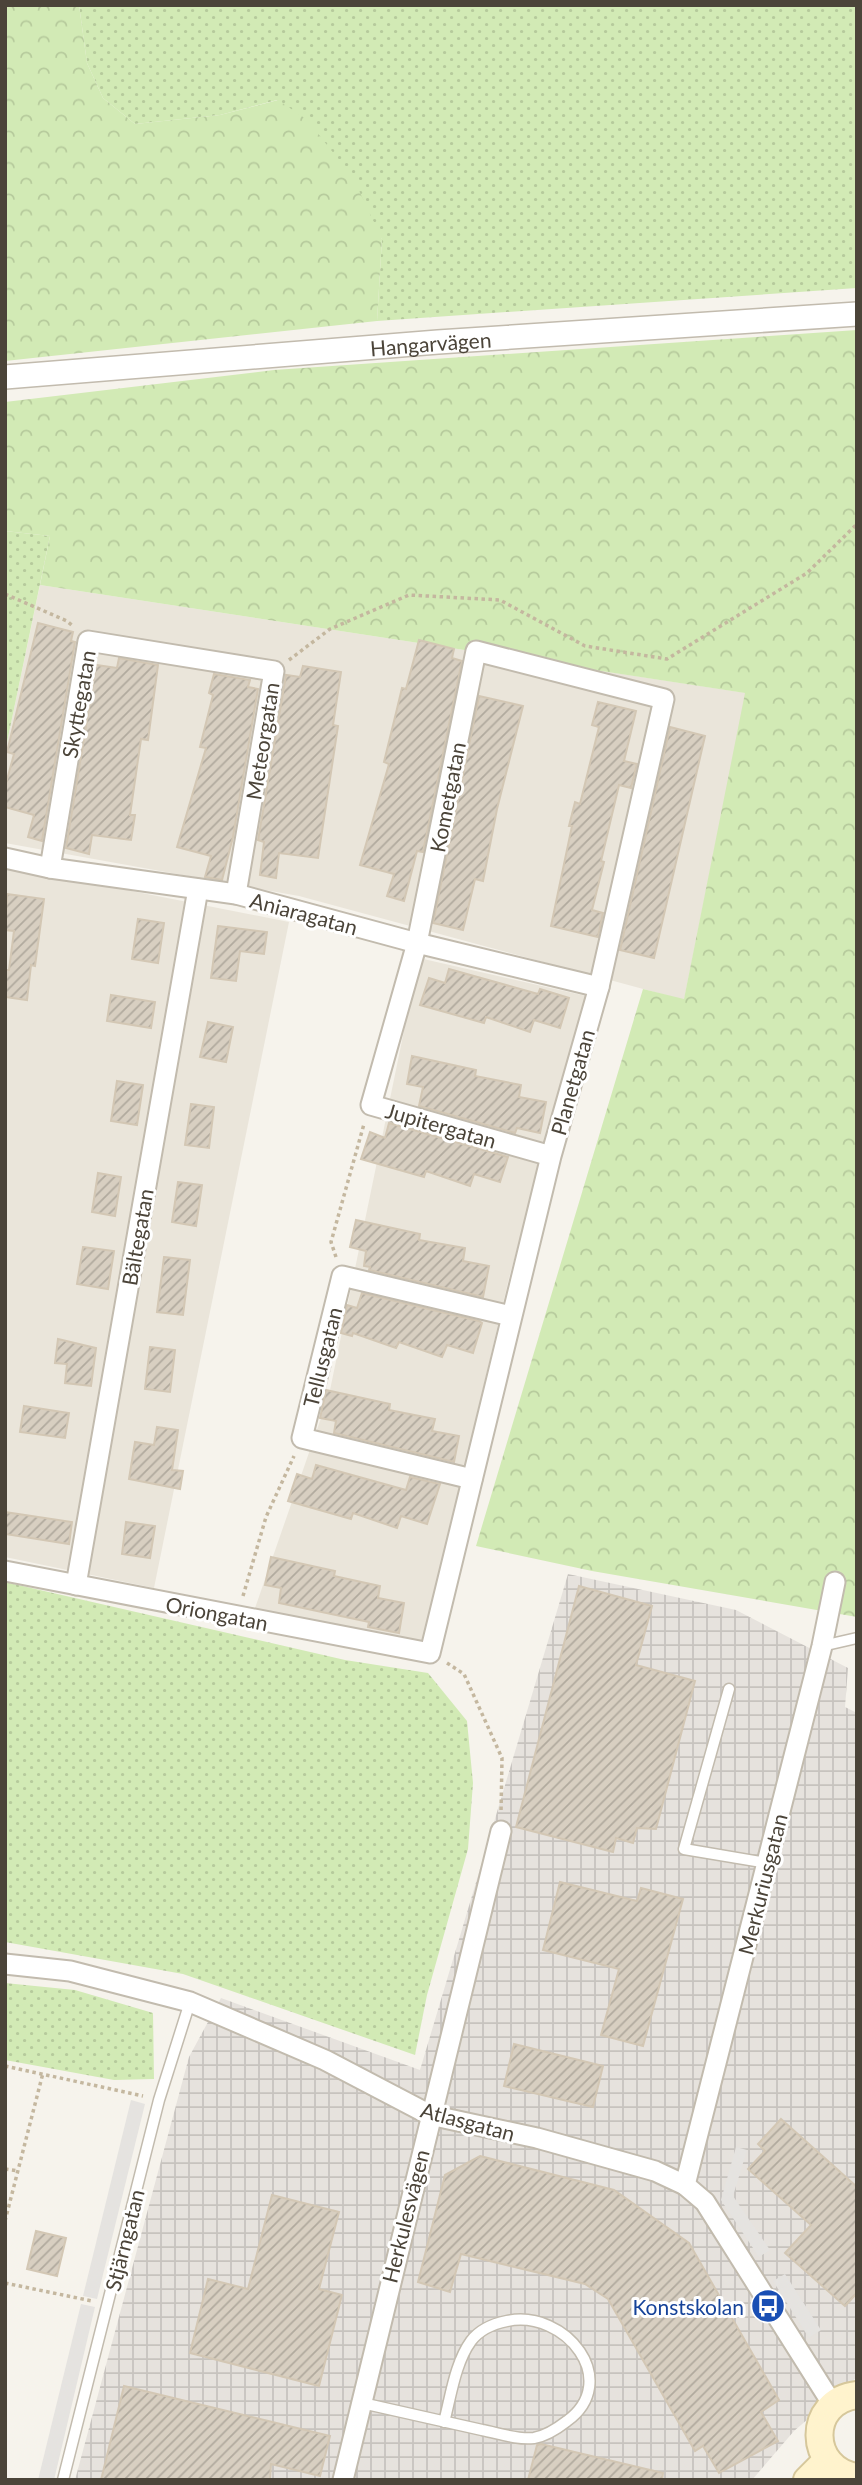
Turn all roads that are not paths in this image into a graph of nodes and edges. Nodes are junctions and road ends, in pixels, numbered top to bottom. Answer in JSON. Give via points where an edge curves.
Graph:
{"nodes":[{"id":1,"x":857,"y":314,"type":"edge"},
{"id":2,"x":5,"y":377,"type":"edge"},
{"id":3,"x":476,"y":651,"type":"joint"},
{"id":4,"x":190,"y":657,"type":"joint"},
{"id":5,"x":5,"y":858,"type":"edge"},
{"id":6,"x":50,"y":868,"type":"junction"},
{"id":7,"x":198,"y":889,"type":"junction"},
{"id":8,"x":236,"y":894,"type":"junction"},
{"id":9,"x":417,"y":943,"type":"junction"},
{"id":10,"x":599,"y":987,"type":"junction"},
{"id":11,"x":551,"y":1156,"type":"junction"},
{"id":12,"x":511,"y":1316,"type":"junction"},
{"id":13,"x":472,"y":1479,"type":"junction"},
{"id":14,"x":5,"y":1571,"type":"edge"},
{"id":15,"x":835,"y":1582,"type":"dead end"},
{"id":16,"x":76,"y":1585,"type":"junction"},
{"id":17,"x":857,"y":1638,"type":"edge"},
{"id":18,"x":822,"y":1646,"type":"junction"},
{"id":19,"x":430,"y":1653,"type":"joint"},
{"id":20,"x":729,"y":1689,"type":"dead end"},
{"id":21,"x":500,"y":1831,"type":"road end"},
{"id":22,"x":767,"y":1863,"type":"junction"},
{"id":23,"x":5,"y":1964,"type":"edge"},
{"id":24,"x":190,"y":2003,"type":"junction"},
{"id":25,"x":430,"y":2115,"type":"junction"},
{"id":26,"x":685,"y":2185,"type":"junction"},
{"id":27,"x":845,"y":2400,"type":"edge"},
{"id":28,"x":362,"y":2403,"type":"junction"},
{"id":29,"x":444,"y":2421,"type":"junction"},
{"id":30,"x":826,"y":2461,"type":"junction"},
{"id":31,"x":857,"y":2477,"type":"edge"},
{"id":32,"x":63,"y":2480,"type":"edge"},
{"id":33,"x":343,"y":2480,"type":"edge"},
{"id":34,"x":807,"y":2480,"type":"edge"}],
"edges":[{"from":1,"to":2,"type":"street","name":"Hangarvägen"},
{"from":3,"to":9,"type":"street","name":"Kometgatan"},
{"from":3,"to":10,"type":"street","name":"Planetgatan","via":[[664,699]]},
{"from":4,"to":6,"type":"street","name":"Skyttegatan","via":[[88,641]]},
{"from":4,"to":8,"type":"street","name":"Meteorgatan","via":[[274,671]]},
{"from":5,"to":6,"type":"street","name":"Aniaragatan"},
{"from":6,"to":7,"type":"street","name":"Aniaragatan"},
{"from":7,"to":8,"type":"street","name":"Aniaragatan"},
{"from":7,"to":16,"type":"street","name":"Bältegatan"},
{"from":8,"to":9,"type":"street","name":"Aniaragatan"},
{"from":9,"to":10,"type":"street","name":"Aniaragatan"},
{"from":9,"to":11,"type":"street","name":"Jupitergatan","via":[[371,1105]]},
{"from":10,"to":11,"type":"street","name":"Planetgatan"},
{"from":11,"to":12,"type":"street","name":"Planetgatan"},
{"from":12,"to":13,"type":"street","name":"Planetgatan"},
{"from":12,"to":13,"type":"street","name":"Tellusgatan","via":[[342,1276],[302,1438]]},
{"from":13,"to":19,"type":"street","name":"Planetgatan"},
{"from":14,"to":16,"type":"street","name":"Oriongatan"},
{"from":15,"to":18,"type":"street","name":"Merkuriusgatan"},
{"from":16,"to":19,"type":"street","name":"Oriongatan"},
{"from":17,"to":18,"type":"lane"},
{"from":18,"to":22,"type":"street","name":"Merkuriusgatan"},
{"from":20,"to":22,"type":"lane","via":[[684,1849]]},
{"from":21,"to":25,"type":"street","name":"Herkulesvägen"},
{"from":22,"to":26,"type":"street","name":"Merkuriusgatan"},
{"from":23,"to":24,"type":"street","name":"Atlasgatan","via":[[70,1972]]},
{"from":24,"to":25,"type":"street","name":"Atlasgatan","via":[[326,2060]]},
{"from":24,"to":32,"type":"lane","name":"Stjärngatan","via":[[159,2100]]},
{"from":25,"to":26,"type":"street","name":"Atlasgatan","via":[[537,2138],[655,2171]]},
{"from":25,"to":28,"type":"street","name":"Herkulesvägen"},
{"from":26,"to":27,"type":"street","name":"Atlasgatan","via":[[705,2202]]},
{"from":27,"to":30,"type":"main road","via":[[822,2420],[818,2431]]},
{"from":28,"to":29,"type":"lane"},
{"from":28,"to":33,"type":"street","name":"Herkulesvägen"},
{"from":29,"to":29,"type":"lane","via":[[534,2438],[555,2430],[584,2404],[590,2385],[587,2368],[566,2335],[550,2324],[532,2319],[499,2322],[482,2329],[470,2342]]},
{"from":30,"to":31,"type":"main road","via":[[841,2473]]},
{"from":30,"to":34,"type":"main road"}]}
